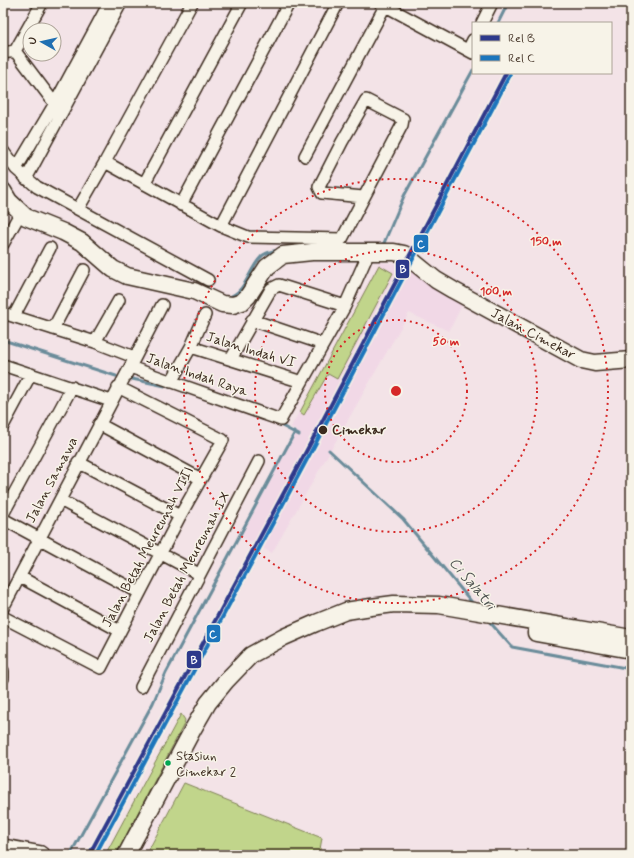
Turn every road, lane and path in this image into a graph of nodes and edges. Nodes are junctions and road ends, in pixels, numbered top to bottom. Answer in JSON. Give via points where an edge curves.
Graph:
{"nodes":[{"id":1,"x":42,"y":3,"type":"edge"},
{"id":2,"x":109,"y":3,"type":"edge"},
{"id":3,"x":121,"y":3,"type":"edge"},
{"id":4,"x":192,"y":3,"type":"edge"},
{"id":5,"x":242,"y":3,"type":"edge"},
{"id":6,"x":289,"y":3,"type":"edge"},
{"id":7,"x":338,"y":3,"type":"edge"},
{"id":8,"x":492,"y":3,"type":"edge"},
{"id":9,"x":382,"y":4,"type":"edge"},
{"id":10,"x":482,"y":22,"type":"edge"},
{"id":11,"x":471,"y":48,"type":"edge"},
{"id":12,"x":15,"y":51,"type":"junction"},
{"id":13,"x":3,"y":53,"type":"edge"},
{"id":14,"x":58,"y":108,"type":"junction"},
{"id":15,"x":3,"y":151,"type":"edge"},
{"id":16,"x":305,"y":156,"type":"dead end"},
{"id":17,"x":105,"y":162,"type":"junction"},
{"id":18,"x":16,"y":169,"type":"junction"},
{"id":19,"x":26,"y":179,"type":"junction"},
{"id":20,"x":144,"y":184,"type":"junction"},
{"id":21,"x":3,"y":191,"type":"edge"},
{"id":22,"x":363,"y":197,"type":"junction"},
{"id":23,"x":181,"y":205,"type":"junction"},
{"id":24,"x":78,"y":210,"type":"junction"},
{"id":25,"x":17,"y":219,"type":"dead end"},
{"id":26,"x":221,"y":226,"type":"junction"},
{"id":27,"x":3,"y":244,"type":"edge"},
{"id":28,"x":343,"y":247,"type":"junction"},
{"id":29,"x":50,"y":248,"type":"dead end"},
{"id":30,"x":369,"y":252,"type":"junction"},
{"id":31,"x":84,"y":270,"type":"dead end"},
{"id":32,"x":208,"y":280,"type":"dead end"},
{"id":33,"x":119,"y":300,"type":"dead end"},
{"id":34,"x":162,"y":305,"type":"dead end"},
{"id":35,"x":345,"y":306,"type":"junction"},
{"id":36,"x":205,"y":314,"type":"dead end"},
{"id":37,"x":8,"y":315,"type":"edge"},
{"id":38,"x":252,"y":320,"type":"junction"},
{"id":39,"x":53,"y":329,"type":"junction"},
{"id":40,"x":95,"y":342,"type":"junction"},
{"id":41,"x":323,"y":344,"type":"junction"},
{"id":42,"x":191,"y":347,"type":"junction"},
{"id":43,"x":231,"y":359,"type":"junction"},
{"id":44,"x":631,"y":360,"type":"edge"},
{"id":45,"x":132,"y":362,"type":"junction"},
{"id":46,"x":3,"y":365,"type":"edge"},
{"id":47,"x":31,"y":374,"type":"junction"},
{"id":48,"x":171,"y":382,"type":"junction"},
{"id":49,"x":302,"y":382,"type":"junction"},
{"id":50,"x":120,"y":384,"type":"junction"},
{"id":51,"x":72,"y":387,"type":"junction"},
{"id":52,"x":111,"y":401,"type":"junction"},
{"id":53,"x":100,"y":425,"type":"junction"},
{"id":54,"x":3,"y":426,"type":"edge"},
{"id":55,"x":259,"y":461,"type":"dead end"},
{"id":56,"x":78,"y":462,"type":"junction"},
{"id":57,"x":201,"y":479,"type":"junction"},
{"id":58,"x":60,"y":500,"type":"junction"},
{"id":59,"x":3,"y":514,"type":"edge"},
{"id":60,"x":180,"y":516,"type":"junction"},
{"id":61,"x":3,"y":519,"type":"edge"},
{"id":62,"x":38,"y":538,"type":"junction"},
{"id":63,"x":160,"y":553,"type":"junction"},
{"id":64,"x":199,"y":574,"type":"junction"},
{"id":65,"x":20,"y":577,"type":"junction"},
{"id":66,"x":140,"y":593,"type":"junction"},
{"id":67,"x":3,"y":608,"type":"edge"},
{"id":68,"x":3,"y":617,"type":"edge"},
{"id":69,"x":493,"y":620,"type":"junction"},
{"id":70,"x":120,"y":631,"type":"junction"},
{"id":71,"x":631,"y":638,"type":"edge"},
{"id":72,"x":631,"y":650,"type":"edge"},
{"id":73,"x":3,"y":671,"type":"edge"},
{"id":74,"x":3,"y":678,"type":"edge"},
{"id":75,"x":141,"y":687,"type":"dead end"},
{"id":76,"x":3,"y":845,"type":"edge"},
{"id":77,"x":45,"y":855,"type":"edge"},
{"id":78,"x":126,"y":855,"type":"edge"},
{"id":79,"x":137,"y":855,"type":"edge"}],
"edges":[{"from":1,"to":12,"type":"street"},
{"from":2,"to":14,"type":"street"},
{"from":3,"to":14,"type":"street"},
{"from":4,"to":17,"type":"street"},
{"from":5,"to":20,"type":"street"},
{"from":6,"to":23,"type":"street"},
{"from":7,"to":26,"type":"street"},
{"from":8,"to":10,"type":"street"},
{"from":9,"to":11,"type":"street"},
{"from":9,"to":16,"type":"street"},
{"from":12,"to":13,"type":"street"},
{"from":12,"to":14,"type":"street"},
{"from":14,"to":18,"type":"street"},
{"from":14,"to":19,"type":"street"},
{"from":15,"to":18,"type":"street"},
{"from":17,"to":20,"type":"street"},
{"from":17,"to":24,"type":"street"},
{"from":18,"to":19,"type":"street"},
{"from":19,"to":24,"type":"street"},
{"from":20,"to":23,"type":"street"},
{"from":21,"to":28,"type":"street","via":[[26,216],[82,242],[113,269],[127,276],[194,291],[222,304],[233,305],[242,302],[267,267],[283,255]]},
{"from":22,"to":22,"type":"street","via":[[322,193],[319,187],[366,100],[403,119]]},
{"from":22,"to":28,"type":"street"},
{"from":23,"to":26,"type":"street"},
{"from":24,"to":32,"type":"street"},
{"from":25,"to":27,"type":"street"},
{"from":26,"to":28,"type":"street","via":[[248,237]]},
{"from":28,"to":30,"type":"street"},
{"from":29,"to":37,"type":"street"},
{"from":30,"to":35,"type":"street"},
{"from":30,"to":44,"type":"street","name":"Jalan Cimekar","via":[[404,254],[453,290],[581,360],[595,363]]},
{"from":31,"to":39,"type":"street"},
{"from":33,"to":40,"type":"street"},
{"from":34,"to":45,"type":"street","name":"Jalan Samawa"},
{"from":35,"to":38,"type":"street","via":[[279,285],[270,289]]},
{"from":35,"to":41,"type":"street"},
{"from":36,"to":42,"type":"street"},
{"from":37,"to":39,"type":"street","name":"Jalan Indah Raya"},
{"from":38,"to":41,"type":"street"},
{"from":38,"to":43,"type":"street"},
{"from":39,"to":40,"type":"street","name":"Jalan Indah Raya"},
{"from":40,"to":45,"type":"street","name":"Jalan Indah Raya"},
{"from":41,"to":49,"type":"street"},
{"from":42,"to":43,"type":"street","name":"Jalan Indah VI"},
{"from":42,"to":48,"type":"street"},
{"from":43,"to":49,"type":"street","name":"Jalan Indah VI"},
{"from":45,"to":48,"type":"street","name":"Jalan Indah Raya"},
{"from":45,"to":50,"type":"street","name":"Jalan Samawa"},
{"from":46,"to":47,"type":"street"},
{"from":47,"to":51,"type":"street"},
{"from":47,"to":54,"type":"street"},
{"from":48,"to":49,"type":"street","name":"Jalan Indah Raya","via":[[281,420]]},
{"from":50,"to":52,"type":"street","name":"Jalan Samawa"},
{"from":50,"to":57,"type":"street","name":"Jalan Betah Meureunah VIII","via":[[223,440]]},
{"from":51,"to":52,"type":"street"},
{"from":51,"to":59,"type":"street"},
{"from":52,"to":53,"type":"street","name":"Jalan Samawa"},
{"from":53,"to":56,"type":"street","name":"Jalan Samawa"},
{"from":53,"to":57,"type":"street"},
{"from":55,"to":64,"type":"street","name":"Jalan Betah Meureunah IX"},
{"from":56,"to":58,"type":"street","name":"Jalan Samawa"},
{"from":56,"to":60,"type":"street"},
{"from":57,"to":60,"type":"street","name":"Jalan Betah Meureunah VIII"},
{"from":58,"to":62,"type":"street","name":"Jalan Samawa"},
{"from":58,"to":63,"type":"street"},
{"from":60,"to":63,"type":"street","name":"Jalan Betah Meureunah VIII"},
{"from":61,"to":62,"type":"street"},
{"from":62,"to":65,"type":"street","name":"Jalan Samawa"},
{"from":62,"to":66,"type":"street"},
{"from":63,"to":64,"type":"street"},
{"from":63,"to":66,"type":"street","name":"Jalan Betah Meureunah VIII"},
{"from":64,"to":75,"type":"street","name":"Jalan Betah Meureunah IX"},
{"from":65,"to":67,"type":"street","name":"Jalan Samawa"},
{"from":65,"to":70,"type":"street"},
{"from":66,"to":70,"type":"street","name":"Jalan Betah Meureunah VIII"},
{"from":68,"to":70,"type":"street","name":"Jalan Betah Meureunah VIII","via":[[101,668]]},
{"from":69,"to":71,"type":"street"},
{"from":69,"to":72,"type":"street"},
{"from":69,"to":78,"type":"street","via":[[470,610],[439,605],[394,604],[346,611],[284,637],[251,655],[208,703]]},
{"from":69,"to":79,"type":"street","via":[[437,614],[369,615],[347,619],[320,630],[257,661],[216,707]]},
{"from":73,"to":74,"type":"street"},
{"from":76,"to":77,"type":"street"}]}
